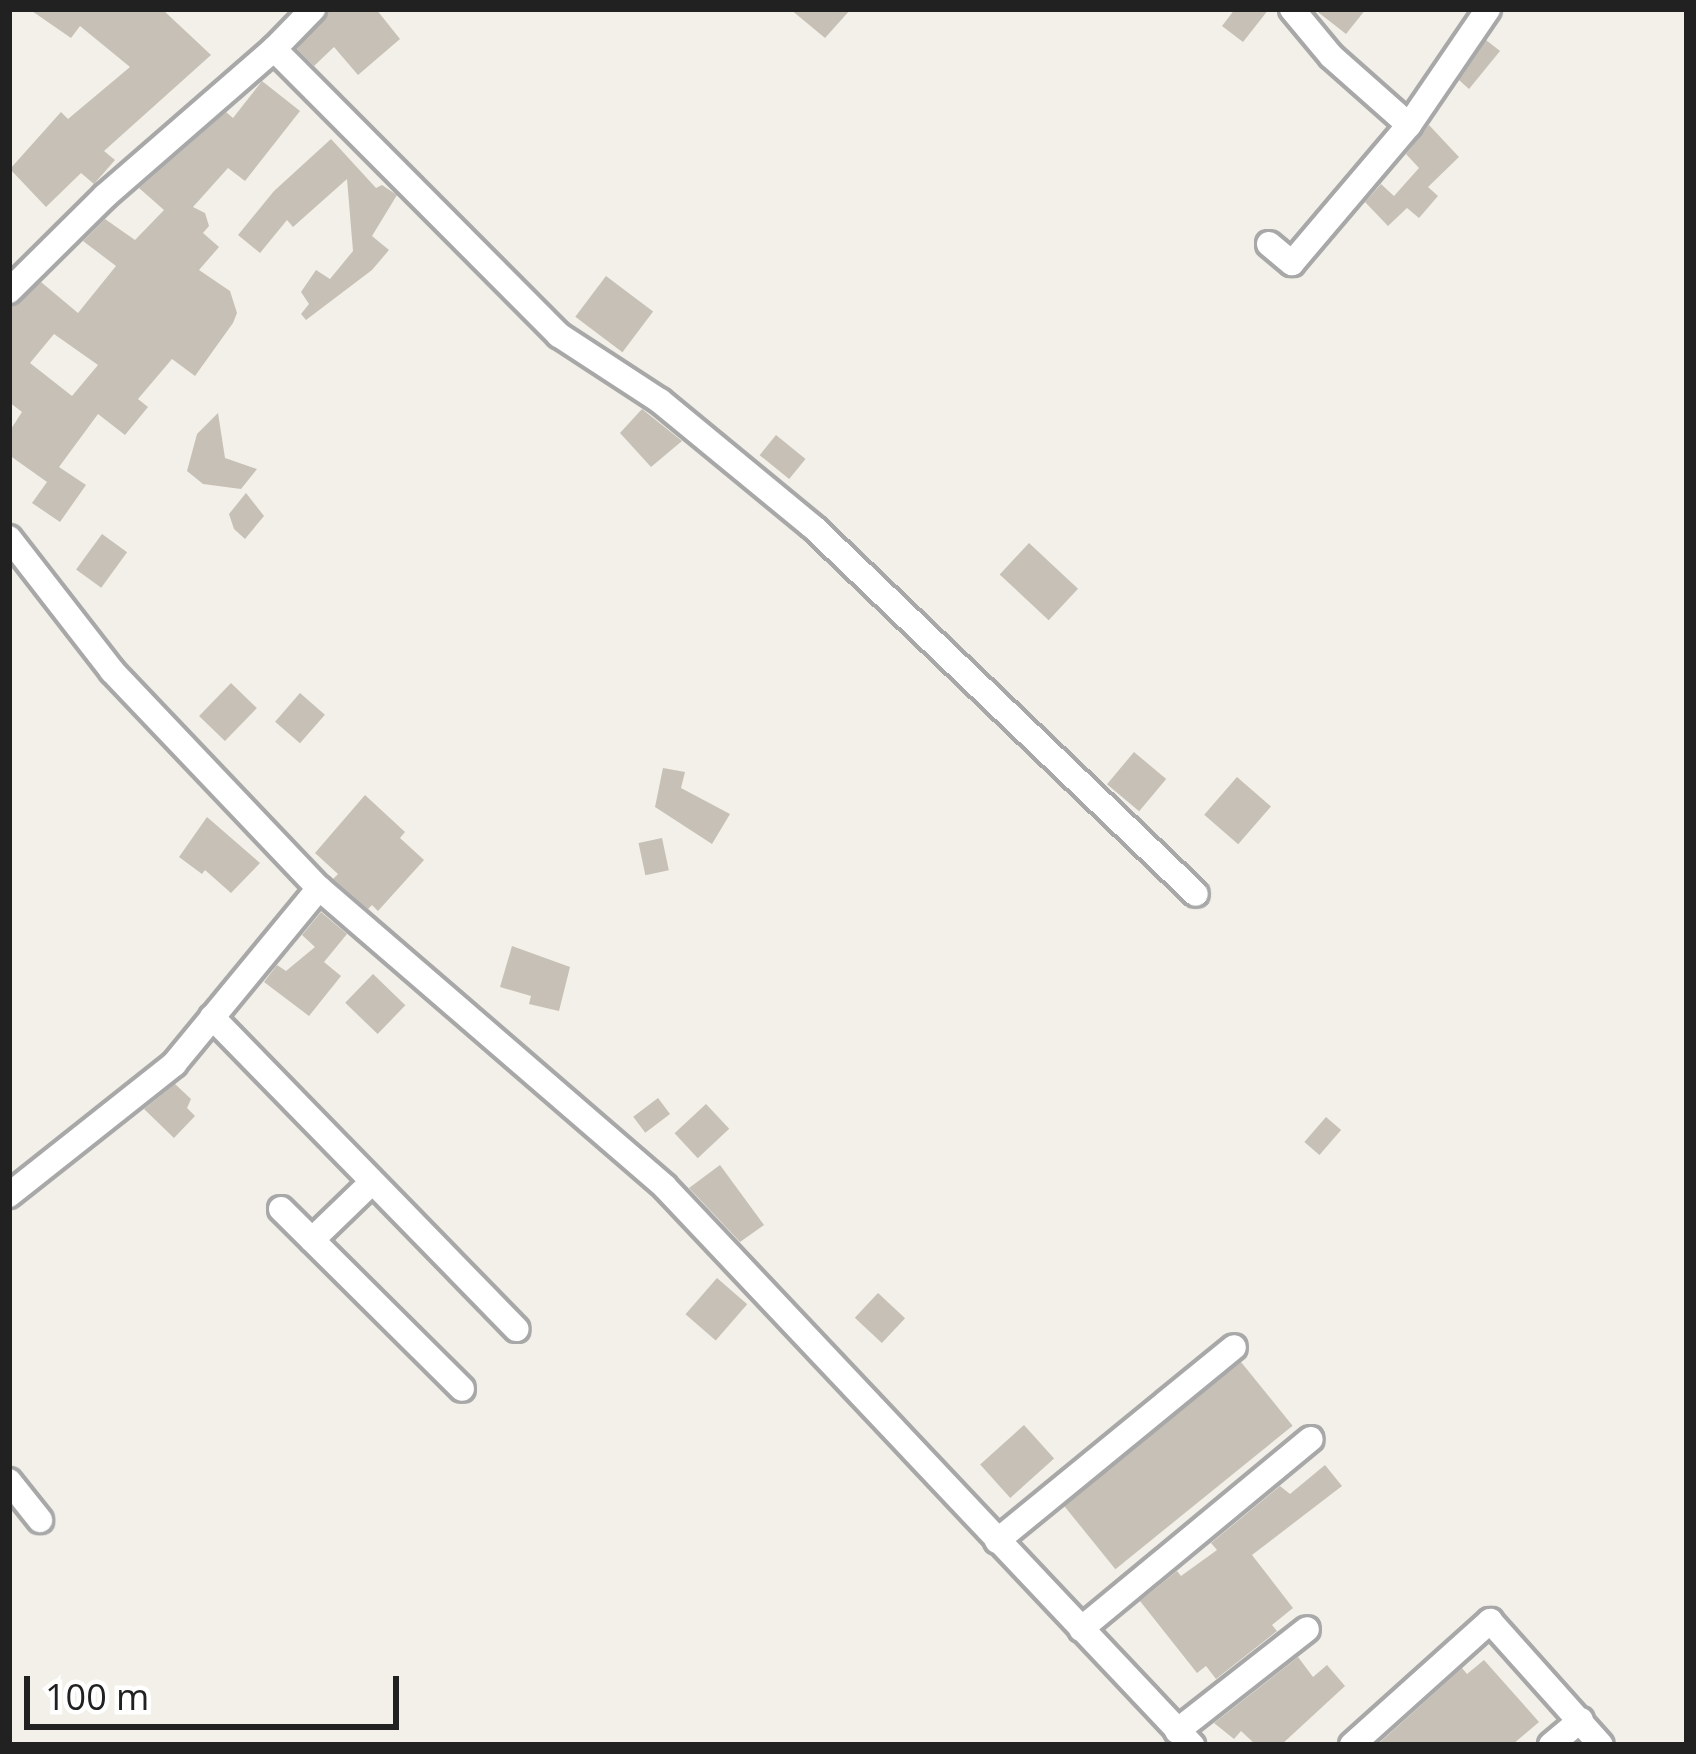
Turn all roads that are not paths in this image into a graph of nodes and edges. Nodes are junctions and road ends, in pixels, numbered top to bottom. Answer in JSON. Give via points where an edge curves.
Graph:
{"nodes":[{"id":1,"x":313,"y":9,"type":"edge"},
{"id":2,"x":1292,"y":9,"type":"edge"},
{"id":3,"x":1489,"y":9,"type":"edge"},
{"id":4,"x":274,"y":49,"type":"junction"},
{"id":5,"x":1408,"y":124,"type":"junction"},
{"id":6,"x":1269,"y":244,"type":"dead end"},
{"id":7,"x":9,"y":291,"type":"edge"},
{"id":8,"x":9,"y":538,"type":"edge"},
{"id":9,"x":319,"y":888,"type":"junction"},
{"id":10,"x":1196,"y":894,"type":"dead end"},
{"id":11,"x":212,"y":1017,"type":"junction"},
{"id":12,"x":372,"y":1182,"type":"junction"},
{"id":13,"x":9,"y":1195,"type":"edge"},
{"id":14,"x":281,"y":1210,"type":"dead end"},
{"id":15,"x":312,"y":1240,"type":"junction"},
{"id":16,"x":516,"y":1329,"type":"dead end"},
{"id":17,"x":1234,"y":1347,"type":"dead end"},
{"id":18,"x":462,"y":1389,"type":"dead end"},
{"id":19,"x":1310,"y":1439,"type":"dead end"},
{"id":20,"x":9,"y":1481,"type":"edge"},
{"id":21,"x":40,"y":1520,"type":"dead end"},
{"id":22,"x":997,"y":1541,"type":"junction"},
{"id":23,"x":1307,"y":1629,"type":"dead end"},
{"id":24,"x":1081,"y":1630,"type":"junction"},
{"id":25,"x":1581,"y":1720,"type":"junction"},
{"id":26,"x":1185,"y":1738,"type":"edge"},
{"id":27,"x":1352,"y":1745,"type":"edge"},
{"id":28,"x":1551,"y":1745,"type":"edge"},
{"id":29,"x":1600,"y":1745,"type":"edge"}],
"edges":[{"from":1,"to":4,"type":"street"},
{"from":2,"to":5,"type":"street"},
{"from":3,"to":5,"type":"street"},
{"from":4,"to":7,"type":"street"},
{"from":4,"to":10,"type":"street","via":[[560,334],[660,401],[813,527]]},
{"from":5,"to":6,"type":"street","via":[[1292,263]]},
{"from":8,"to":9,"type":"street","via":[[112,670]]},
{"from":9,"to":11,"type":"street"},
{"from":9,"to":22,"type":"street","via":[[665,1187]]},
{"from":11,"to":12,"type":"street"},
{"from":11,"to":13,"type":"street","via":[[174,1064]]},
{"from":12,"to":15,"type":"street"},
{"from":12,"to":16,"type":"street"},
{"from":14,"to":15,"type":"street"},
{"from":15,"to":18,"type":"street"},
{"from":17,"to":22,"type":"street"},
{"from":19,"to":24,"type":"street"},
{"from":20,"to":21,"type":"street"},
{"from":22,"to":24,"type":"street"},
{"from":23,"to":26,"type":"street"},
{"from":24,"to":26,"type":"street"},
{"from":25,"to":27,"type":"street","via":[[1490,1621]]},
{"from":25,"to":28,"type":"street"},
{"from":25,"to":29,"type":"street"}]}
